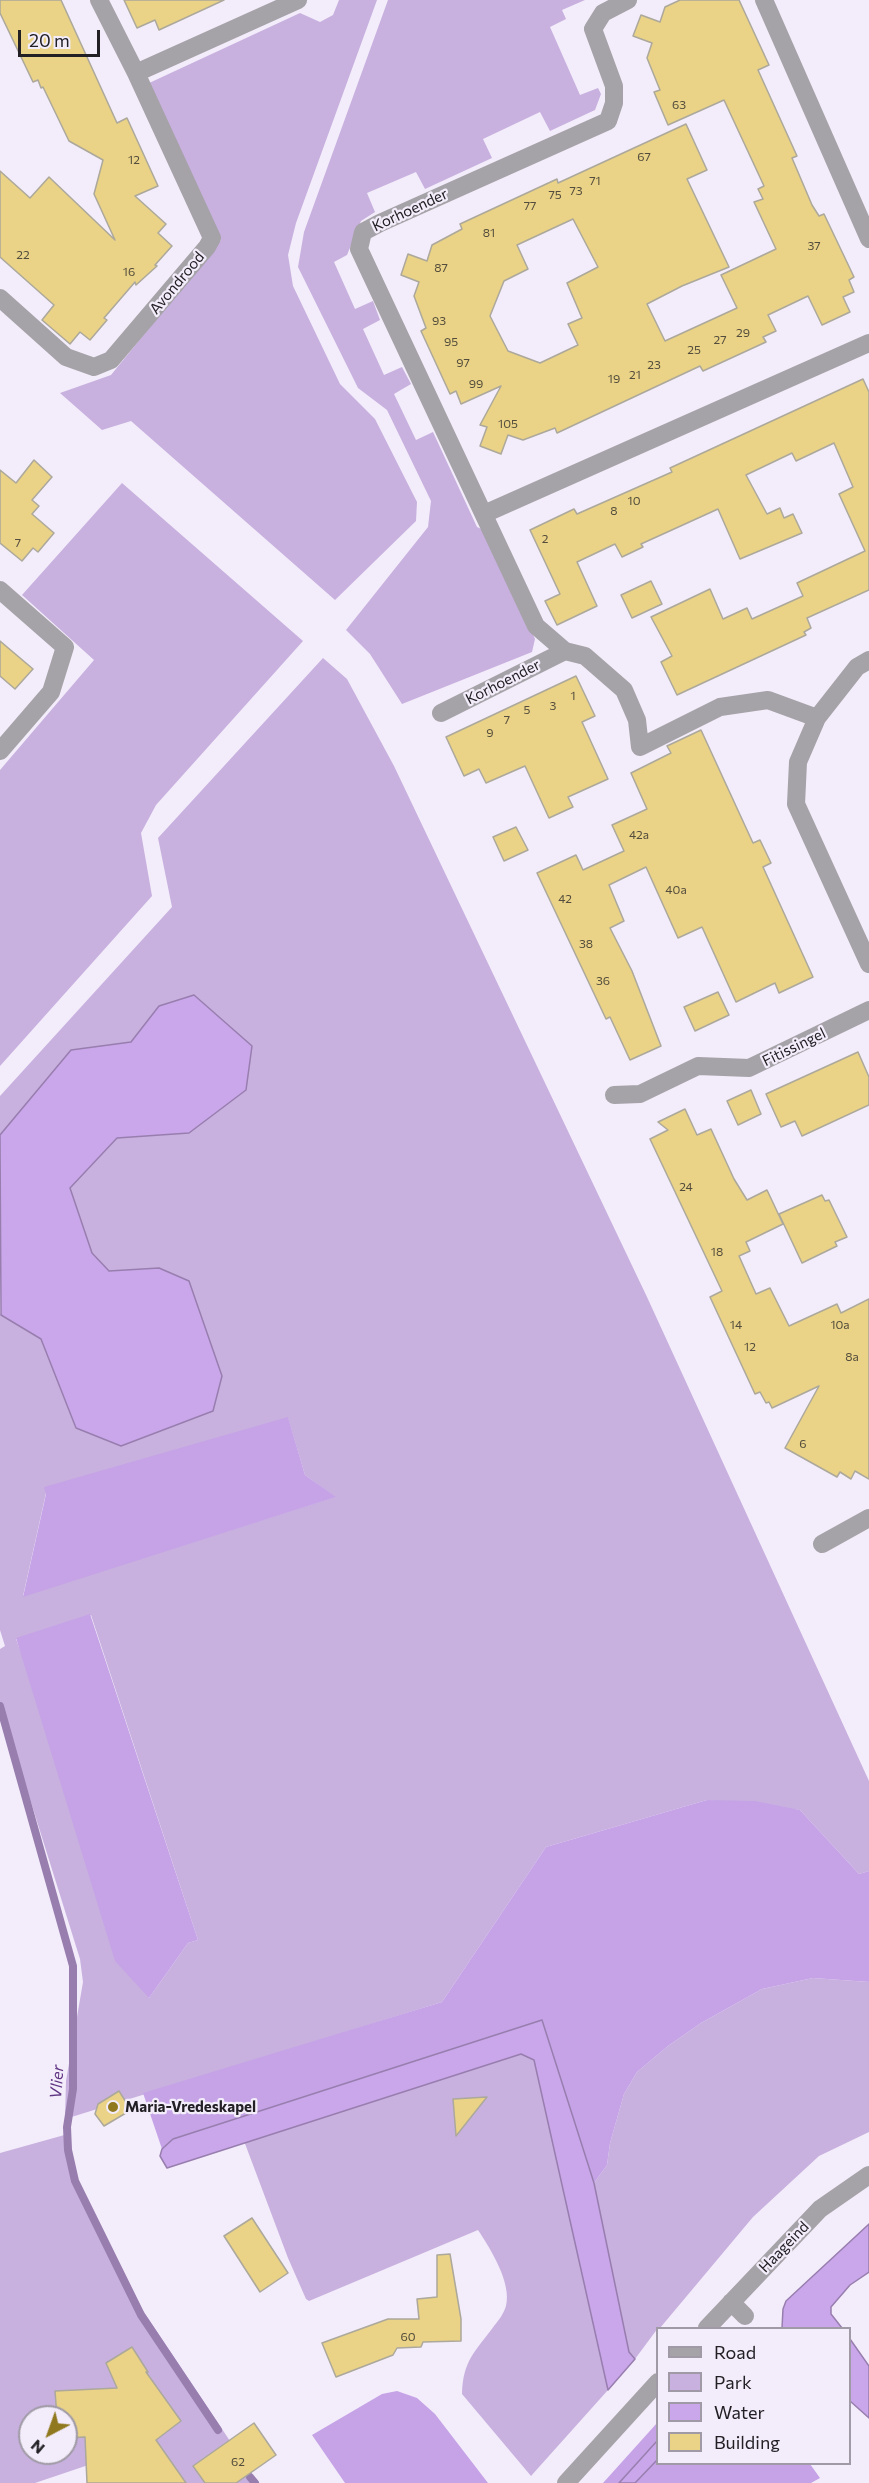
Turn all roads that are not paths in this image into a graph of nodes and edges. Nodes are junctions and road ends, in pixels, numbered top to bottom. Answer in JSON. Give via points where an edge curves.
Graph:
{"nodes":[{"id":1,"x":99,"y":0,"type":"edge"},
{"id":2,"x":298,"y":0,"type":"edge"},
{"id":3,"x":628,"y":0,"type":"edge"},
{"id":4,"x":764,"y":0,"type":"edge"},
{"id":5,"x":136,"y":73,"type":"junction"},
{"id":6,"x":869,"y":240,"type":"edge"},
{"id":7,"x":0,"y":298,"type":"edge"},
{"id":8,"x":869,"y":343,"type":"edge"},
{"id":9,"x":484,"y":514,"type":"junction"},
{"id":10,"x":0,"y":590,"type":"edge"},
{"id":11,"x":565,"y":651,"type":"junction"},
{"id":12,"x":869,"y":660,"type":"edge"},
{"id":13,"x":441,"y":713,"type":"dead end"},
{"id":14,"x":817,"y":718,"type":"junction"},
{"id":15,"x":0,"y":751,"type":"edge"},
{"id":16,"x":869,"y":964,"type":"edge"},
{"id":17,"x":869,"y":1010,"type":"edge"},
{"id":18,"x":614,"y":1095,"type":"dead end"},
{"id":19,"x":869,"y":1518,"type":"edge"},
{"id":20,"x":822,"y":1544,"type":"dead end"},
{"id":21,"x":869,"y":2175,"type":"edge"},
{"id":22,"x":731,"y":2302,"type":"junction"},
{"id":23,"x":745,"y":2316,"type":"dead end"},
{"id":24,"x":708,"y":2327,"type":"edge"},
{"id":25,"x":656,"y":2383,"type":"edge"},
{"id":26,"x":566,"y":2483,"type":"edge"}],
"edges":[{"from":1,"to":5,"type":"street","name":"Avondrood"},
{"from":2,"to":5,"type":"street"},
{"from":3,"to":9,"type":"street","name":"Korhoender","via":[[603,13],[593,29],[614,86],[608,121],[363,232],[359,249]]},
{"from":4,"to":6,"type":"street"},
{"from":5,"to":7,"type":"street","name":"Avondrood","via":[[212,238],[207,247],[111,360],[93,367],[66,357]]},
{"from":8,"to":9,"type":"street"},
{"from":9,"to":11,"type":"street","name":"Korhoender","via":[[536,626]]},
{"from":10,"to":15,"type":"street","via":[[65,647],[51,692]]},
{"from":11,"to":13,"type":"street","name":"Korhoender"},
{"from":11,"to":14,"type":"street","name":"Korhoender","via":[[585,656],[624,690],[637,720],[640,747],[720,707],[768,700]]},
{"from":12,"to":14,"type":"street","via":[[857,668]]},
{"from":14,"to":16,"type":"street","via":[[798,762],[796,804]]},
{"from":17,"to":18,"type":"street","name":"Fitissingel","via":[[750,1068],[698,1066],[640,1094]]},
{"from":19,"to":20,"type":"street"},
{"from":21,"to":22,"type":"street","name":"Haageind","via":[[820,2209]]},
{"from":22,"to":23,"type":"street"},
{"from":22,"to":24,"type":"street","name":"Haageind"},
{"from":25,"to":26,"type":"street"}]}
